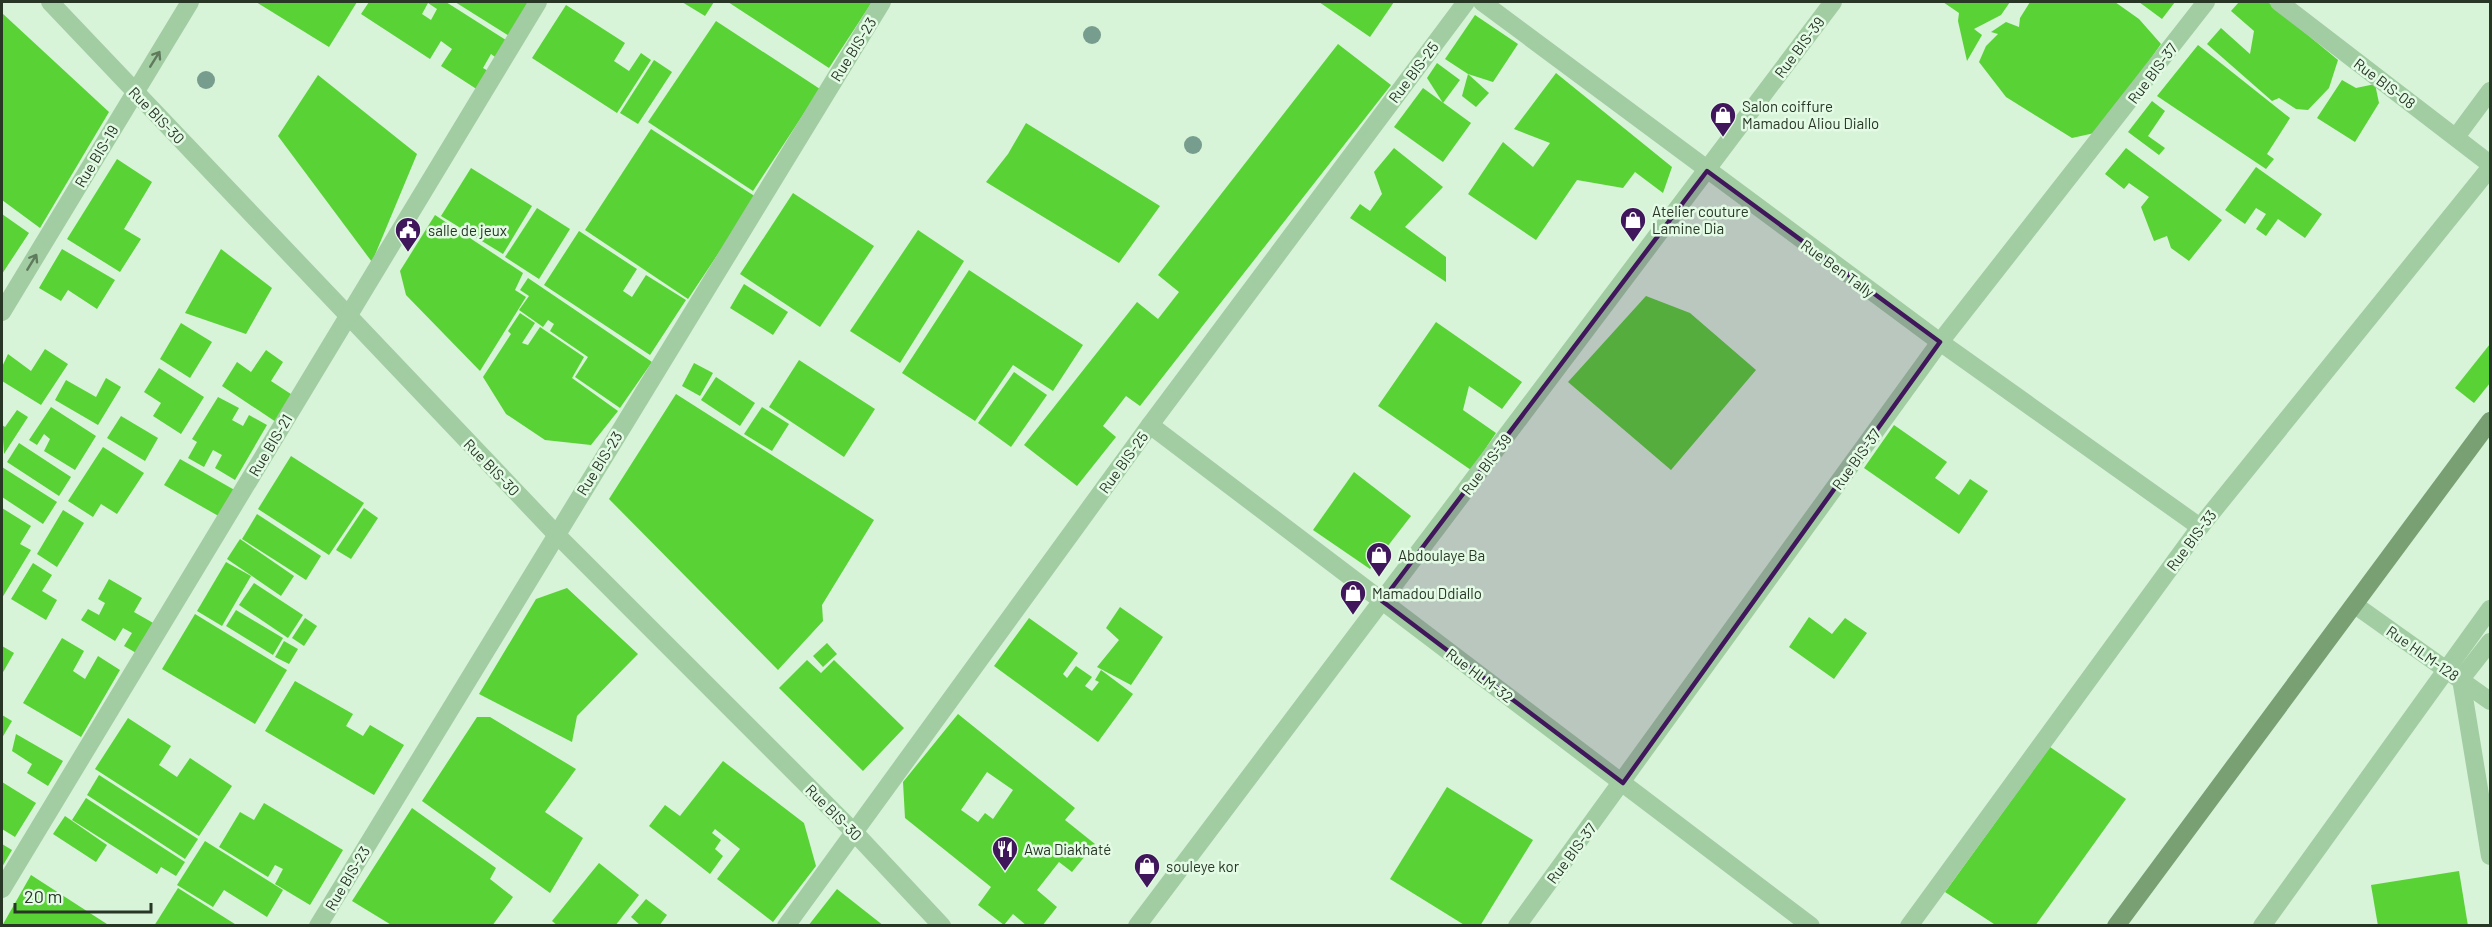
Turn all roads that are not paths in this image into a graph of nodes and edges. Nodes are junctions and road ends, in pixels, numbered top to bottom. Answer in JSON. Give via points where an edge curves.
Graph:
{"nodes":[{"id":1,"x":50,"y":2,"type":"edge"},
{"id":2,"x":190,"y":2,"type":"edge"},
{"id":3,"x":538,"y":2,"type":"edge"},
{"id":4,"x":882,"y":2,"type":"edge"},
{"id":5,"x":1466,"y":2,"type":"edge"},
{"id":6,"x":1482,"y":2,"type":"edge"},
{"id":7,"x":1833,"y":2,"type":"edge"},
{"id":8,"x":2206,"y":2,"type":"edge"},
{"id":9,"x":2278,"y":2,"type":"edge"},
{"id":10,"x":2490,"y":91,"type":"edge"},
{"id":11,"x":135,"y":92,"type":"junction"},
{"id":12,"x":2456,"y":137,"type":"junction"},
{"id":13,"x":2490,"y":166,"type":"edge"},
{"id":14,"x":1707,"y":171,"type":"junction"},
{"id":15,"x":2,"y":312,"type":"edge"},
{"id":16,"x":348,"y":315,"type":"junction"},
{"id":17,"x":1940,"y":342,"type":"junction"},
{"id":18,"x":2490,"y":421,"type":"edge"},
{"id":19,"x":1150,"y":425,"type":"junction"},
{"id":20,"x":2200,"y":527,"type":"junction"},
{"id":21,"x":556,"y":534,"type":"junction"},
{"id":22,"x":1382,"y":601,"type":"junction"},
{"id":23,"x":2355,"y":605,"type":"junction"},
{"id":24,"x":2490,"y":609,"type":"edge"},
{"id":25,"x":2490,"y":642,"type":"edge"},
{"id":26,"x":2445,"y":668,"type":"junction"},
{"id":27,"x":2461,"y":679,"type":"junction"},
{"id":28,"x":2490,"y":701,"type":"edge"},
{"id":29,"x":1623,"y":783,"type":"junction"},
{"id":30,"x":855,"y":833,"type":"junction"},
{"id":31,"x":2490,"y":856,"type":"edge"},
{"id":32,"x":2,"y":889,"type":"edge"},
{"id":33,"x":318,"y":926,"type":"edge"},
{"id":34,"x":786,"y":926,"type":"edge"},
{"id":35,"x":942,"y":926,"type":"edge"},
{"id":36,"x":1137,"y":926,"type":"edge"},
{"id":37,"x":1517,"y":926,"type":"edge"},
{"id":38,"x":1810,"y":926,"type":"edge"},
{"id":39,"x":1910,"y":926,"type":"edge"},
{"id":40,"x":2116,"y":926,"type":"edge"},
{"id":41,"x":2262,"y":926,"type":"edge"}],
"edges":[{"from":1,"to":11,"type":"street","name":"Rue BIS-30"},
{"from":11,"to":2,"type":"street","name":"Rue BIS-19","one_way":true},
{"from":3,"to":16,"type":"street","name":"Rue BIS-21"},
{"from":4,"to":21,"type":"street","name":"Rue BIS-23"},
{"from":5,"to":19,"type":"street","name":"Rue BIS-25"},
{"from":6,"to":14,"type":"street","name":"Rue Ben Tally"},
{"from":7,"to":14,"type":"street","name":"Rue BIS-39"},
{"from":8,"to":17,"type":"street","name":"Rue BIS-37"},
{"from":9,"to":12,"type":"street","name":"Rue BIS-08"},
{"from":10,"to":12,"type":"street"},
{"from":15,"to":11,"type":"street","name":"Rue BIS-19","one_way":true},
{"from":11,"to":16,"type":"street","name":"Rue BIS-30"},
{"from":12,"to":13,"type":"street","name":"Rue BIS-08"},
{"from":13,"to":20,"type":"street","name":"Rue BIS-33"},
{"from":14,"to":17,"type":"street","name":"Rue Ben Tally"},
{"from":14,"to":22,"type":"street","name":"Rue BIS-39"},
{"from":16,"to":21,"type":"street","name":"Rue BIS-30"},
{"from":16,"to":32,"type":"street","name":"Rue BIS-21"},
{"from":17,"to":20,"type":"street","name":"Rue Ben Tally"},
{"from":17,"to":29,"type":"street","name":"Rue BIS-37"},
{"from":18,"to":23,"type":"street"},
{"from":19,"to":22,"type":"street","name":"Rue HLM-32"},
{"from":19,"to":30,"type":"street","name":"Rue BIS-25"},
{"from":20,"to":39,"type":"street","name":"Rue BIS-33"},
{"from":21,"to":30,"type":"street","name":"Rue BIS-30"},
{"from":21,"to":33,"type":"street","name":"Rue BIS-23"},
{"from":22,"to":29,"type":"street","name":"Rue HLM-32"},
{"from":22,"to":36,"type":"street","name":"Rue BIS-39"},
{"from":23,"to":26,"type":"street","name":"Rue HLM-128"},
{"from":23,"to":40,"type":"street"},
{"from":24,"to":26,"type":"street"},
{"from":25,"to":27,"type":"street"},
{"from":26,"to":27,"type":"street","name":"Rue HLM-128"},
{"from":26,"to":41,"type":"street"},
{"from":27,"to":28,"type":"street","name":"Rue HLM-128"},
{"from":27,"to":31,"type":"street"},
{"from":29,"to":37,"type":"street","name":"Rue BIS-37"},
{"from":29,"to":38,"type":"street","name":"Rue HLM-32"},
{"from":30,"to":34,"type":"street","name":"Rue BIS-25"},
{"from":30,"to":35,"type":"street","name":"Rue BIS-30"}]}
